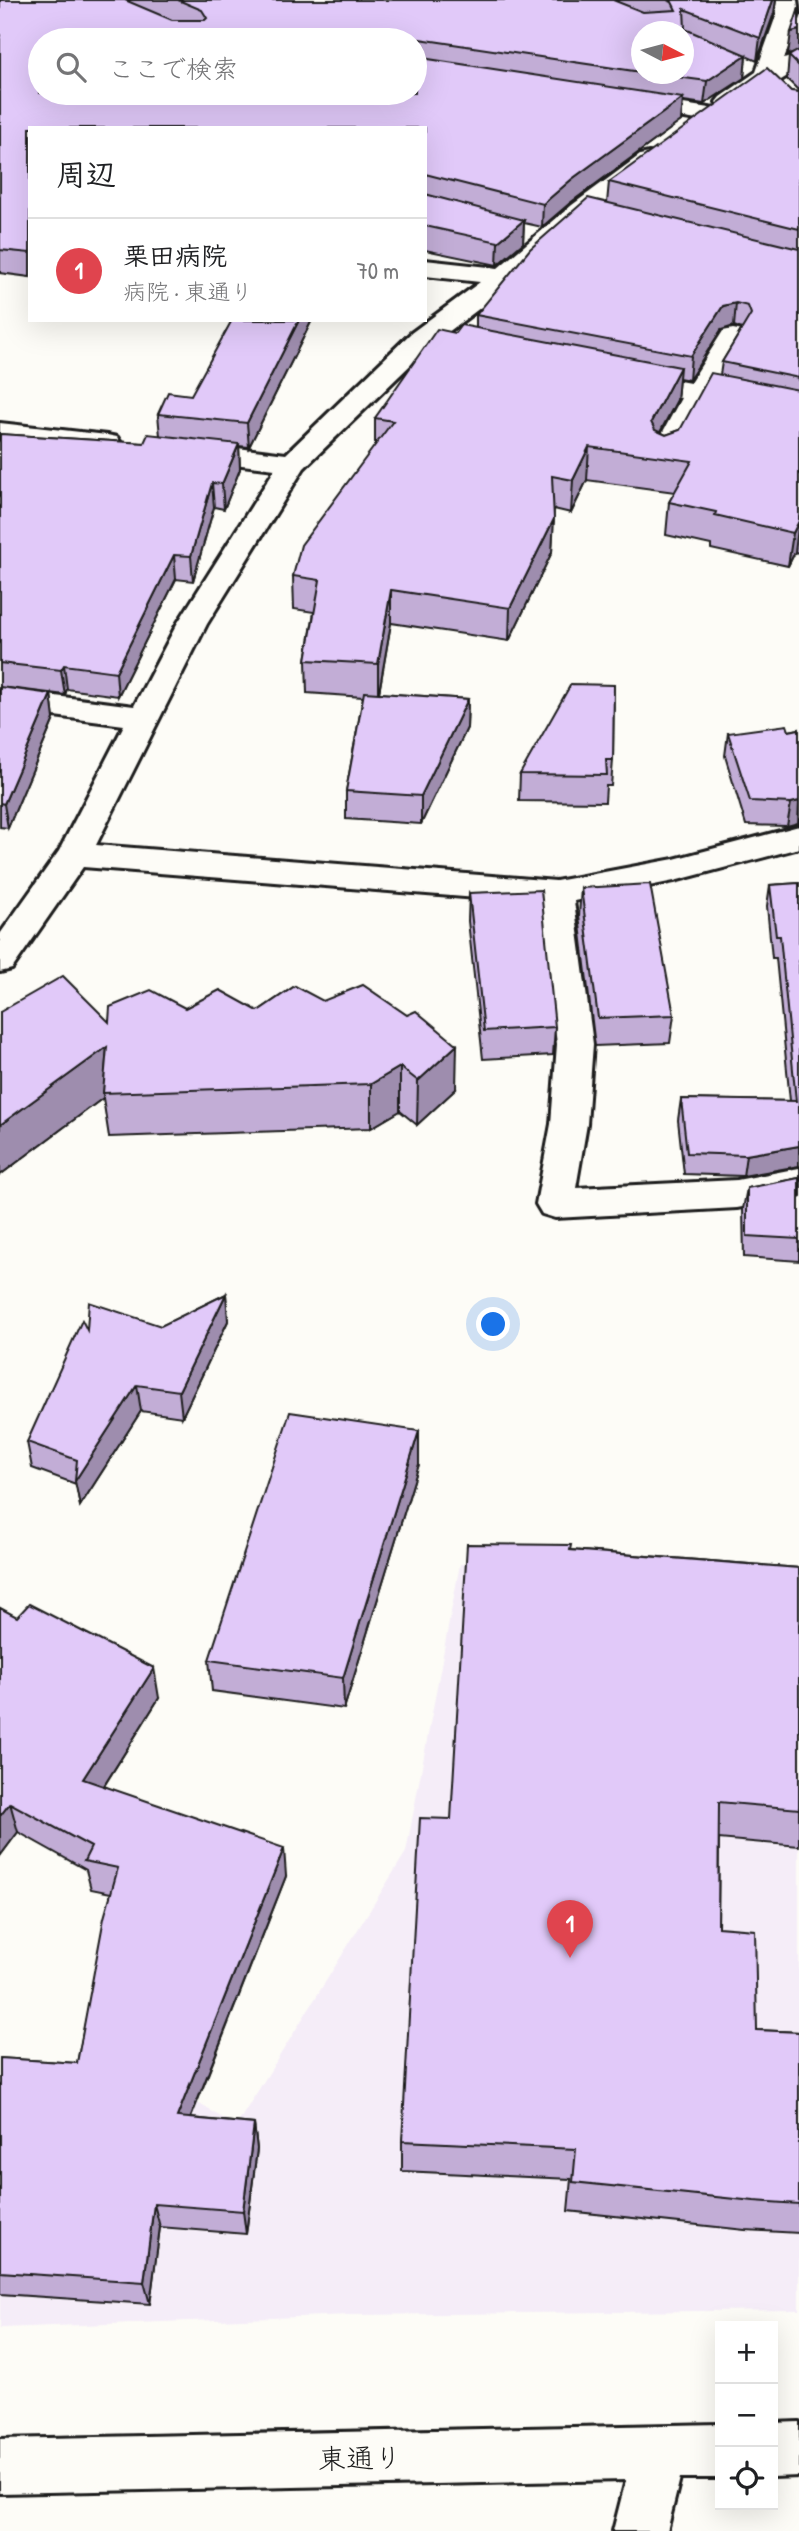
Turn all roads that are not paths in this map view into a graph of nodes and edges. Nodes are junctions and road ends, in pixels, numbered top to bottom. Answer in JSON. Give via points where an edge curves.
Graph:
{"nodes":[{"id":1,"x":786,"y":0,"type":"edge"},
{"id":2,"x":799,"y":61,"type":"edge"},
{"id":3,"x":743,"y":66,"type":"edge"},
{"id":4,"x":776,"y":83,"type":"junction"},
{"id":5,"x":616,"y":100,"type":"edge"},
{"id":6,"x":709,"y":114,"type":"junction"},
{"id":7,"x":581,"y":210,"type":"junction"},
{"id":8,"x":607,"y":216,"type":"edge"},
{"id":9,"x":427,"y":268,"type":"edge"},
{"id":10,"x":504,"y":277,"type":"junction"},
{"id":11,"x":733,"y":337,"type":"dead end"},
{"id":12,"x":421,"y":339,"type":"junction"},
{"id":13,"x":461,"y":347,"type":"edge"},
{"id":14,"x":606,"y":375,"type":"edge"},
{"id":15,"x":698,"y":393,"type":"junction"},
{"id":16,"x":799,"y":414,"type":"edge"},
{"id":17,"x":0,"y":432,"type":"edge"},
{"id":18,"x":664,"y":456,"type":"edge"},
{"id":19,"x":293,"y":463,"type":"junction"},
{"id":20,"x":0,"y":699,"type":"edge"},
{"id":21,"x":145,"y":718,"type":"junction"},
{"id":22,"x":799,"y":837,"type":"edge"},
{"id":23,"x":74,"y":855,"type":"junction"},
{"id":24,"x":556,"y":893,"type":"junction"},
{"id":25,"x":0,"y":960,"type":"edge"},
{"id":26,"x":799,"y":1182,"type":"edge"},
{"id":27,"x":799,"y":2449,"type":"edge"},
{"id":28,"x":778,"y":2450,"type":"edge"},
{"id":29,"x":715,"y":2451,"type":"edge"},
{"id":30,"x":659,"y":2453,"type":"junction"},
{"id":31,"x":0,"y":2466,"type":"edge"},
{"id":32,"x":640,"y":2531,"type":"edge"}],
"edges":[{"from":1,"to":4,"type":"street","via":[[788,13]]},
{"from":2,"to":4,"type":"street"},
{"from":3,"to":4,"type":"street"},
{"from":4,"to":6,"type":"street"},
{"from":5,"to":6,"type":"street"},
{"from":6,"to":7,"type":"street"},
{"from":7,"to":8,"type":"street"},
{"from":7,"to":10,"type":"street","via":[[535,236]]},
{"from":9,"to":10,"type":"street"},
{"from":10,"to":12,"type":"street"},
{"from":11,"to":15,"type":"street"},
{"from":12,"to":13,"type":"street"},
{"from":12,"to":19,"type":"street"},
{"from":14,"to":15,"type":"street"},
{"from":15,"to":16,"type":"street"},
{"from":15,"to":18,"type":"street"},
{"from":17,"to":19,"type":"street"},
{"from":19,"to":21,"type":"street","via":[[192,624]]},
{"from":20,"to":21,"type":"street"},
{"from":21,"to":23,"type":"street"},
{"from":22,"to":24,"type":"street","via":[[674,870]]},
{"from":23,"to":24,"type":"street"},
{"from":23,"to":25,"type":"street"},
{"from":24,"to":26,"type":"street","via":[[575,1044],[569,1125],[555,1204],[737,1194]]},
{"from":27,"to":28,"type":"street"},
{"from":29,"to":30,"type":"street","name":"東通り"},
{"from":30,"to":31,"type":"street","name":"東通り"},
{"from":30,"to":32,"type":"street"}]}
